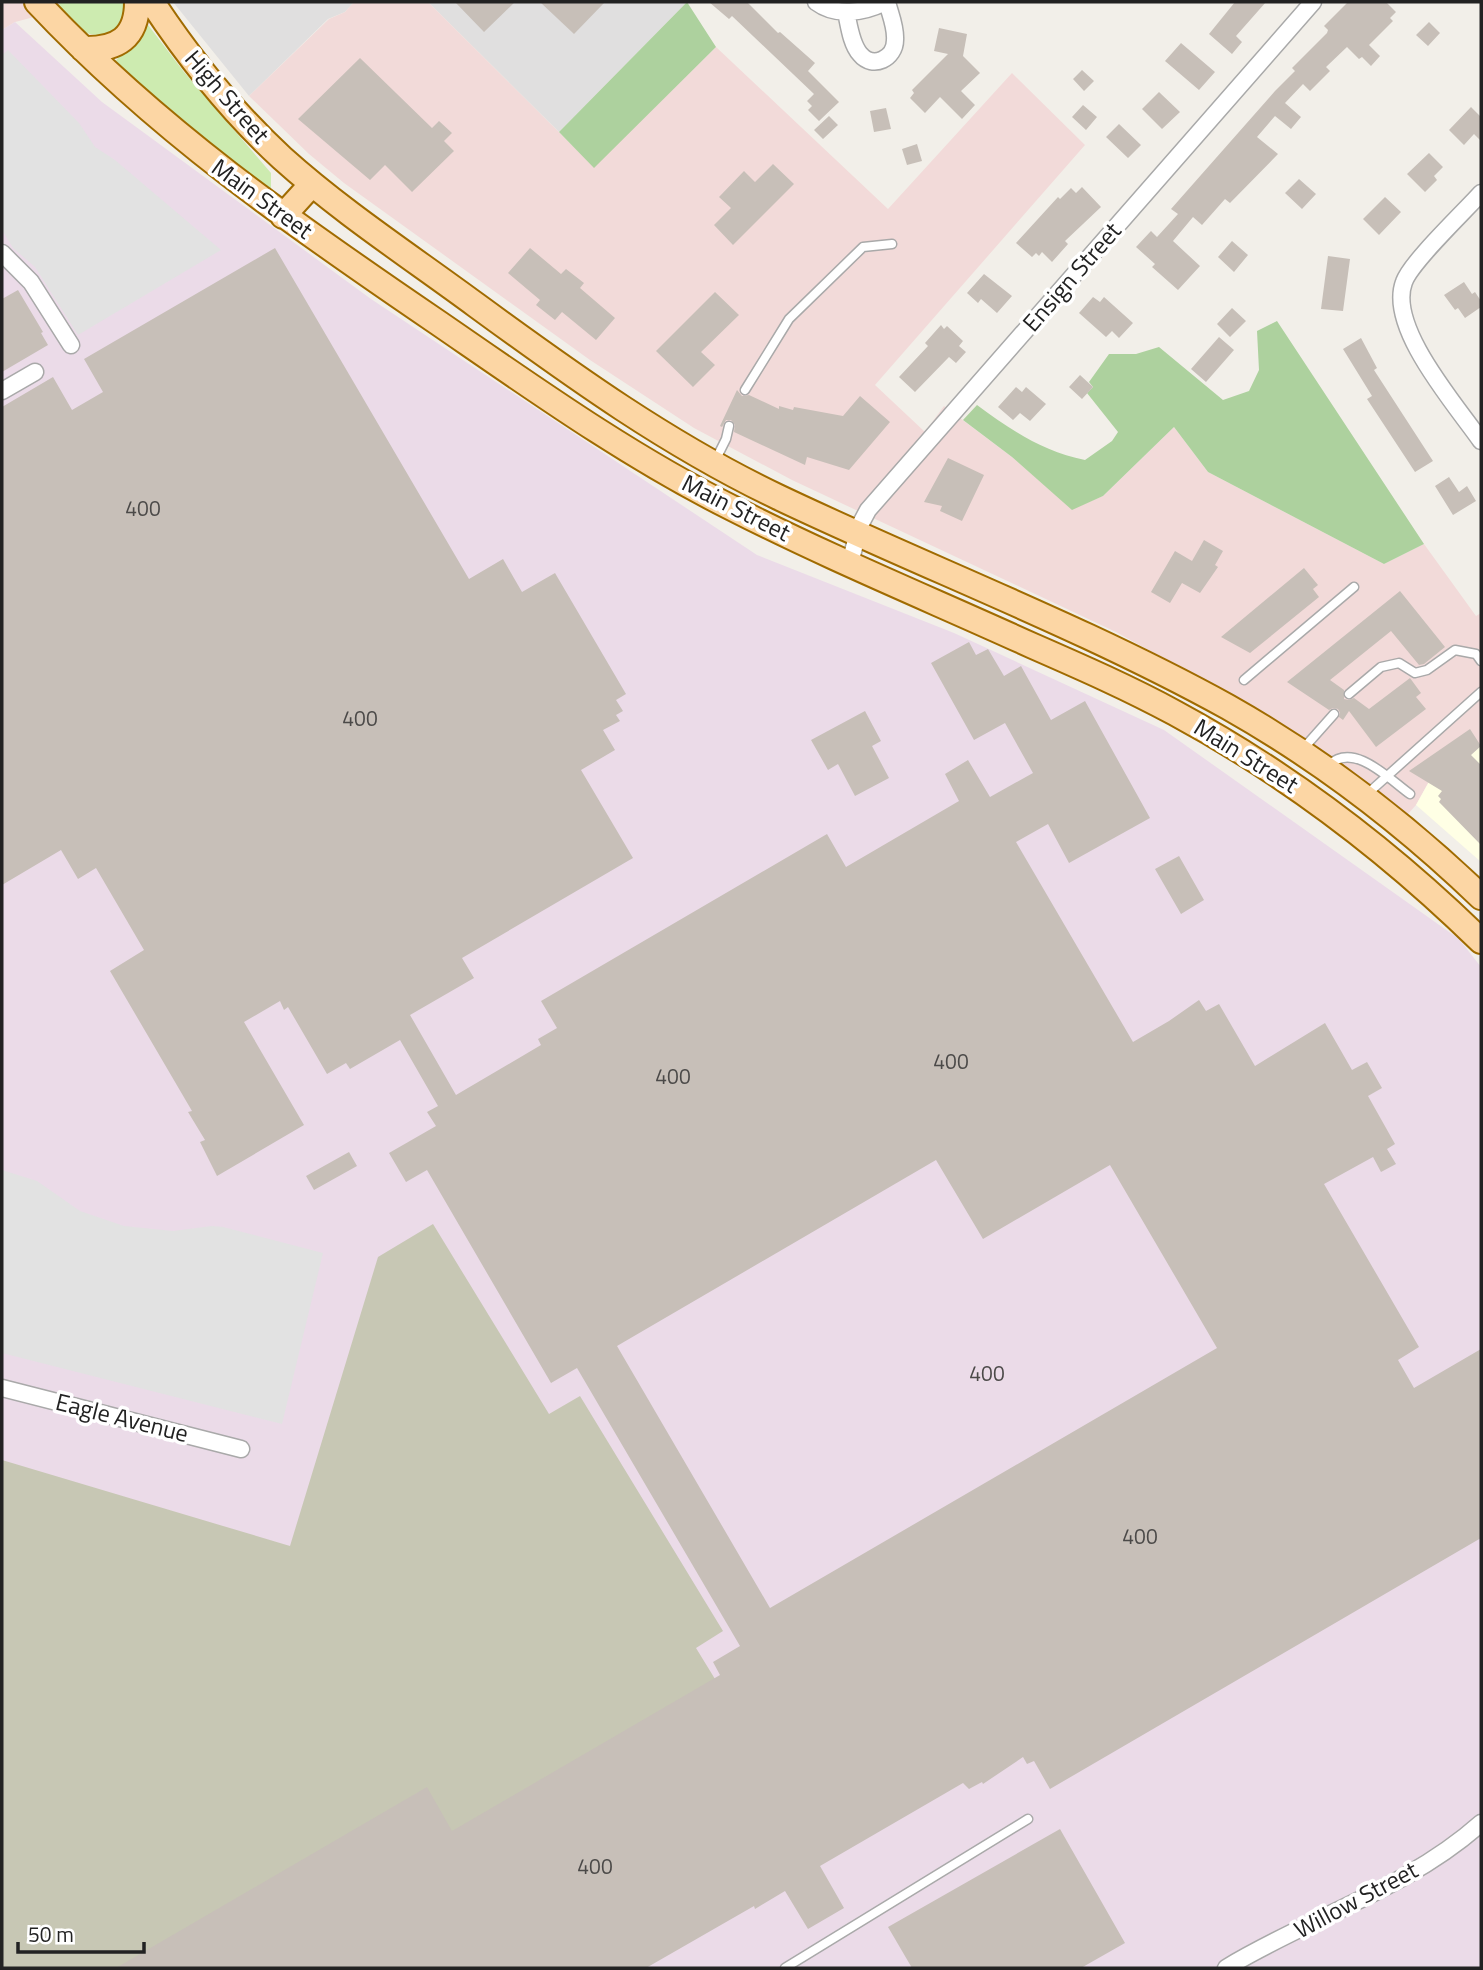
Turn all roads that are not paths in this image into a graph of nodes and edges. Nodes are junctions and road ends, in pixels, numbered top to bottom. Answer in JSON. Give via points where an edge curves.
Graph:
{"nodes":[{"id":1,"x":37,"y":2,"type":"edge"},
{"id":2,"x":137,"y":2,"type":"edge"},
{"id":3,"x":152,"y":2,"type":"edge"},
{"id":4,"x":817,"y":2,"type":"edge"},
{"id":5,"x":886,"y":2,"type":"edge"},
{"id":6,"x":1313,"y":2,"type":"edge"},
{"id":7,"x":846,"y":12,"type":"junction"},
{"id":8,"x":83,"y":48,"type":"junction"},
{"id":9,"x":312,"y":184,"type":"junction"},
{"id":10,"x":1481,"y":193,"type":"edge"},
{"id":11,"x":284,"y":216,"type":"junction"},
{"id":12,"x":892,"y":244,"type":"dead end"},
{"id":13,"x":2,"y":253,"type":"edge"},
{"id":14,"x":71,"y":345,"type":"dead end"},
{"id":15,"x":35,"y":372,"type":"dead end"},
{"id":16,"x":745,"y":390,"type":"dead end"},
{"id":17,"x":2,"y":391,"type":"edge"},
{"id":18,"x":729,"y":426,"type":"dead end"},
{"id":19,"x":667,"y":438,"type":"junction"},
{"id":20,"x":1481,"y":441,"type":"edge"},
{"id":21,"x":651,"y":464,"type":"junction"},
{"id":22,"x":713,"y":464,"type":"junction"},
{"id":23,"x":858,"y":534,"type":"junction"},
{"id":24,"x":850,"y":563,"type":"junction"},
{"id":25,"x":1354,"y":587,"type":"dead end"},
{"id":26,"x":1481,"y":661,"type":"edge"},
{"id":27,"x":1244,"y":680,"type":"dead end"},
{"id":28,"x":1481,"y":692,"type":"edge"},
{"id":29,"x":1349,"y":694,"type":"dead end"},
{"id":30,"x":1334,"y":714,"type":"dead end"},
{"id":31,"x":1300,"y":753,"type":"junction"},
{"id":32,"x":1324,"y":769,"type":"junction"},
{"id":33,"x":1385,"y":776,"type":"junction"},
{"id":34,"x":1410,"y":794,"type":"dead end"},
{"id":35,"x":1364,"y":797,"type":"junction"},
{"id":36,"x":1481,"y":897,"type":"edge"},
{"id":37,"x":1481,"y":941,"type":"edge"},
{"id":38,"x":2,"y":1388,"type":"edge"},
{"id":39,"x":241,"y":1448,"type":"dead end"},
{"id":40,"x":1028,"y":1819,"type":"dead end"},
{"id":41,"x":1481,"y":1823,"type":"edge"},
{"id":42,"x":785,"y":1968,"type":"edge"},
{"id":43,"x":1226,"y":1968,"type":"edge"}],
"edges":[{"from":1,"to":8,"type":"main road","name":"Main Street"},
{"from":2,"to":8,"type":"main road","via":[[127,36],[107,47]]},
{"from":3,"to":9,"type":"main road","name":"High Street","via":[[243,118]]},
{"from":4,"to":7,"type":"street"},
{"from":5,"to":7,"type":"street"},
{"from":5,"to":7,"type":"street","via":[[895,44],[891,54],[879,61],[859,53]]},
{"from":6,"to":23,"type":"street","name":"Ensign Street","via":[[868,510]]},
{"from":8,"to":11,"type":"main road","name":"Main Street","via":[[191,146]]},
{"from":9,"to":11,"type":"main road"},
{"from":9,"to":19,"type":"main road","name":"Main Street","via":[[583,383]]},
{"from":10,"to":20,"type":"street","via":[[1419,260],[1404,281],[1400,305],[1421,355]]},
{"from":11,"to":21,"type":"main road","name":"Main Street"},
{"from":12,"to":16,"type":"lane","via":[[863,247],[789,318]]},
{"from":13,"to":14,"type":"street","via":[[31,282]]},
{"from":15,"to":17,"type":"street"},
{"from":18,"to":22,"type":"lane"},
{"from":19,"to":21,"type":"main road"},
{"from":19,"to":22,"type":"main road","name":"Main Street"},
{"from":21,"to":24,"type":"main road","name":"Main Street"},
{"from":22,"to":23,"type":"main road","name":"Main Street"},
{"from":23,"to":24,"type":"street","name":"Ensign Street"},
{"from":23,"to":31,"type":"main road","name":"Main Street","via":[[1144,664]]},
{"from":24,"to":37,"type":"main road","name":"Main Street","via":[[1110,680],[1217,737],[1353,828]]},
{"from":25,"to":27,"type":"lane"},
{"from":26,"to":29,"type":"lane","via":[[1476,654],[1455,650],[1415,673],[1399,663],[1381,667]]},
{"from":28,"to":33,"type":"lane"},
{"from":30,"to":31,"type":"lane"},
{"from":31,"to":32,"type":"main road","name":"Main Street"},
{"from":32,"to":33,"type":"lane","via":[[1332,761],[1353,757]]},
{"from":32,"to":35,"type":"main road","name":"Main Street"},
{"from":33,"to":34,"type":"lane"},
{"from":33,"to":35,"type":"lane"},
{"from":35,"to":36,"type":"main road","name":"Main Street"},
{"from":38,"to":39,"type":"street","name":"Eagle Avenue"},
{"from":40,"to":42,"type":"lane"},
{"from":41,"to":43,"type":"street","name":"Willow Street","via":[[1398,1881]]}]}
